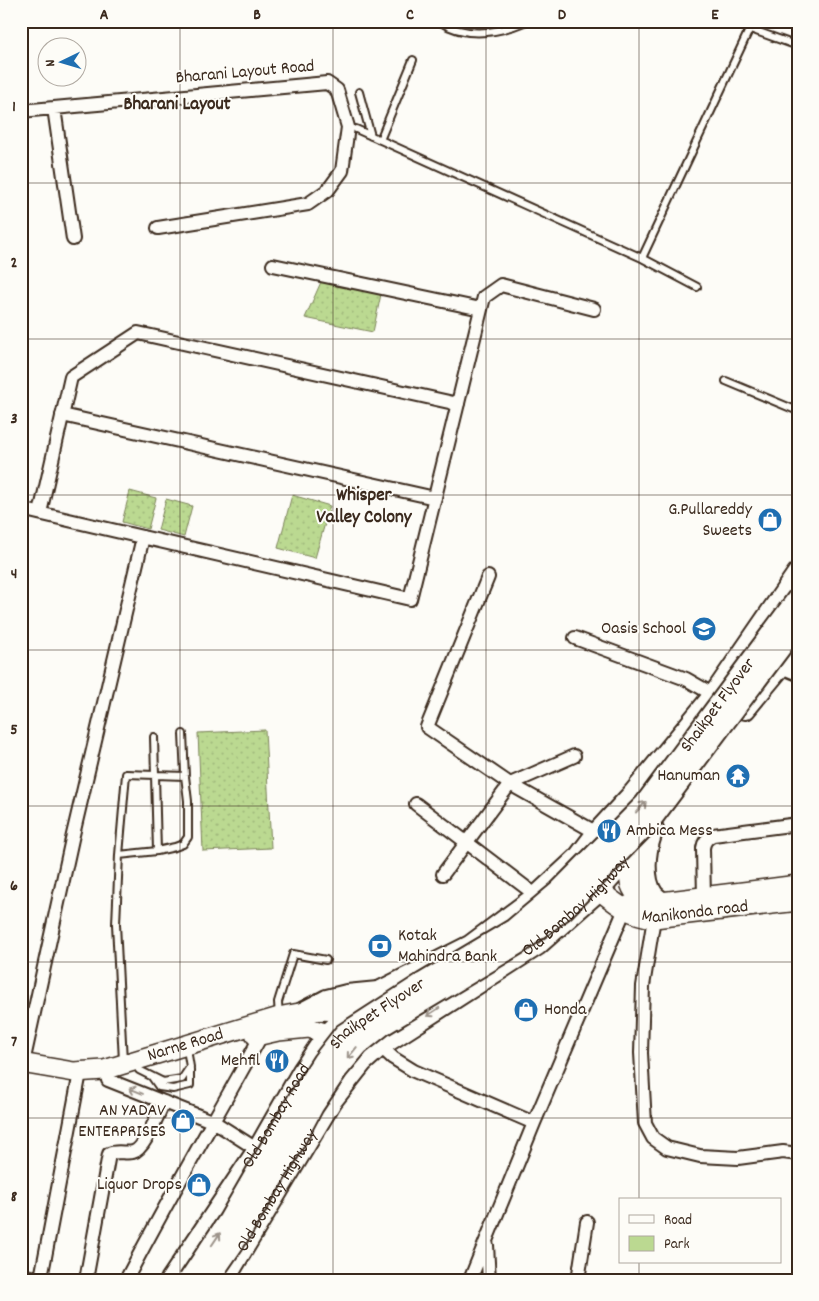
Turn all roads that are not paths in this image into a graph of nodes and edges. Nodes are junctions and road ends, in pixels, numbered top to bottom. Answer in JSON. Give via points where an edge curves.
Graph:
{"nodes":[{"id":1,"x":439,"y":21,"type":"edge"},
{"id":2,"x":527,"y":21,"type":"edge"},
{"id":3,"x":728,"y":21,"type":"edge"},
{"id":4,"x":750,"y":28,"type":"junction"},
{"id":5,"x":798,"y":46,"type":"edge"},
{"id":6,"x":414,"y":60,"type":"dead end"},
{"id":7,"x":359,"y":92,"type":"dead end"},
{"id":8,"x":54,"y":108,"type":"junction"},
{"id":9,"x":21,"y":111,"type":"edge"},
{"id":10,"x":356,"y":130,"type":"dead end"},
{"id":11,"x":371,"y":136,"type":"junction"},
{"id":12,"x":380,"y":140,"type":"junction"},
{"id":13,"x":158,"y":228,"type":"dead end"},
{"id":14,"x":73,"y":239,"type":"dead end"},
{"id":15,"x":642,"y":258,"type":"junction"},
{"id":16,"x":273,"y":265,"type":"dead end"},
{"id":17,"x":697,"y":287,"type":"dead end"},
{"id":18,"x":481,"y":309,"type":"junction"},
{"id":19,"x":594,"y":309,"type":"dead end"},
{"id":20,"x":726,"y":381,"type":"dead end"},
{"id":21,"x":458,"y":404,"type":"junction"},
{"id":22,"x":798,"y":411,"type":"edge"},
{"id":23,"x":62,"y":415,"type":"junction"},
{"id":24,"x":435,"y":498,"type":"junction"},
{"id":25,"x":21,"y":509,"type":"edge"},
{"id":26,"x":40,"y":513,"type":"junction"},
{"id":27,"x":143,"y":537,"type":"junction"},
{"id":28,"x":798,"y":573,"type":"edge"},
{"id":29,"x":488,"y":577,"type":"dead end"},
{"id":30,"x":798,"y":598,"type":"edge"},
{"id":31,"x":798,"y":624,"type":"edge"},
{"id":32,"x":575,"y":638,"type":"dead end"},
{"id":33,"x":798,"y":645,"type":"edge"},
{"id":34,"x":789,"y":671,"type":"edge"},
{"id":35,"x":714,"y":695,"type":"junction"},
{"id":36,"x":183,"y":734,"type":"dead end"},
{"id":37,"x":154,"y":737,"type":"dead end"},
{"id":38,"x":574,"y":756,"type":"dead end"},
{"id":39,"x":155,"y":776,"type":"junction"},
{"id":40,"x":185,"y":776,"type":"junction"},
{"id":41,"x":510,"y":784,"type":"junction"},
{"id":42,"x":416,"y":804,"type":"dead end"},
{"id":43,"x":798,"y":824,"type":"edge"},
{"id":44,"x":654,"y":828,"type":"junction"},
{"id":45,"x":597,"y":833,"type":"junction"},
{"id":46,"x":468,"y":842,"type":"junction"},
{"id":47,"x":158,"y":851,"type":"junction"},
{"id":48,"x":119,"y":855,"type":"junction"},
{"id":49,"x":631,"y":856,"type":"junction"},
{"id":50,"x":578,"y":858,"type":"joint"},
{"id":51,"x":443,"y":874,"type":"dead end"},
{"id":52,"x":798,"y":886,"type":"edge"},
{"id":53,"x":598,"y":890,"type":"junction"},
{"id":54,"x":537,"y":896,"type":"junction"},
{"id":55,"x":637,"y":896,"type":"junction"},
{"id":56,"x":704,"y":898,"type":"junction"},
{"id":57,"x":798,"y":901,"type":"edge"},
{"id":58,"x":624,"y":910,"type":"junction"},
{"id":59,"x":658,"y":910,"type":"junction"},
{"id":60,"x":326,"y":960,"type":"dead end"},
{"id":61,"x":379,"y":992,"type":"junction"},
{"id":62,"x":304,"y":1012,"type":"junction"},
{"id":63,"x":348,"y":1015,"type":"junction"},
{"id":64,"x":280,"y":1017,"type":"junction"},
{"id":65,"x":262,"y":1034,"type":"junction"},
{"id":66,"x":328,"y":1034,"type":"junction"},
{"id":67,"x":380,"y":1046,"type":"junction"},
{"id":68,"x":189,"y":1061,"type":"junction"},
{"id":69,"x":22,"y":1066,"type":"edge"},
{"id":70,"x":138,"y":1071,"type":"junction"},
{"id":71,"x":80,"y":1078,"type":"junction"},
{"id":72,"x":108,"y":1080,"type":"junction"},
{"id":73,"x":164,"y":1102,"type":"junction"},
{"id":74,"x":214,"y":1122,"type":"junction"},
{"id":75,"x":534,"y":1123,"type":"junction"},
{"id":76,"x":258,"y":1150,"type":"junction"},
{"id":77,"x":798,"y":1154,"type":"edge"},
{"id":78,"x":587,"y":1222,"type":"dead end"},
{"id":79,"x":487,"y":1242,"type":"junction"},
{"id":80,"x":21,"y":1275,"type":"edge"},
{"id":81,"x":44,"y":1279,"type":"edge"},
{"id":82,"x":86,"y":1280,"type":"edge"},
{"id":83,"x":126,"y":1280,"type":"edge"},
{"id":84,"x":171,"y":1280,"type":"edge"},
{"id":85,"x":189,"y":1280,"type":"edge"},
{"id":86,"x":208,"y":1280,"type":"edge"},
{"id":87,"x":224,"y":1280,"type":"edge"},
{"id":88,"x":470,"y":1280,"type":"edge"},
{"id":89,"x":488,"y":1280,"type":"edge"},
{"id":90,"x":578,"y":1280,"type":"edge"}],
"edges":[{"from":1,"to":2,"type":"lane","via":[[474,34],[510,29]]},
{"from":3,"to":4,"type":"lane"},
{"from":4,"to":5,"type":"lane"},
{"from":4,"to":15,"type":"lane"},
{"from":6,"to":12,"type":"lane"},
{"from":7,"to":11,"type":"lane"},
{"from":8,"to":9,"type":"street","name":"Bharani Layout Road"},
{"from":8,"to":13,"type":"street","name":"Bharani Layout Road","via":[[327,83],[338,90],[348,128],[342,171],[328,190],[308,204]]},
{"from":8,"to":14,"type":"street"},
{"from":10,"to":11,"type":"lane"},
{"from":11,"to":12,"type":"lane"},
{"from":12,"to":15,"type":"lane"},
{"from":15,"to":17,"type":"lane"},
{"from":16,"to":18,"type":"street"},
{"from":18,"to":19,"type":"street","via":[[484,297],[501,285]]},
{"from":18,"to":21,"type":"street"},
{"from":20,"to":22,"type":"lane"},
{"from":21,"to":23,"type":"street","via":[[138,333],[70,377]]},
{"from":21,"to":24,"type":"street"},
{"from":23,"to":24,"type":"street"},
{"from":23,"to":26,"type":"street"},
{"from":24,"to":27,"type":"street","via":[[410,599]]},
{"from":25,"to":26,"type":"street"},
{"from":26,"to":27,"type":"street"},
{"from":27,"to":69,"type":"street"},
{"from":28,"to":35,"type":"main road","name":"Old Bombay Highway"},
{"from":29,"to":41,"type":"street","via":[[426,727]]},
{"from":85,"to":30,"type":"main road","name":"Shaikpet Flyover","one_way":true,"bridge":true,"via":[[229,1220],[318,1069],[344,1034],[514,929],[558,892],[644,804]]},
{"from":31,"to":86,"type":"main road","name":"Shaikpet Flyover","one_way":true,"bridge":true,"via":[[650,821],[563,910],[521,942],[383,1026],[358,1045],[313,1106],[267,1188]]},
{"from":32,"to":35,"type":"street","via":[[686,680]]},
{"from":33,"to":34,"type":"main road","name":"Old Bombay Highway"},
{"from":34,"to":44,"type":"main road","name":"Old Bombay Highway","via":[[745,709]]},
{"from":35,"to":45,"type":"main road","name":"Old Bombay Highway"},
{"from":36,"to":40,"type":"lane"},
{"from":37,"to":39,"type":"lane"},
{"from":38,"to":41,"type":"street"},
{"from":39,"to":40,"type":"lane"},
{"from":39,"to":47,"type":"lane"},
{"from":39,"to":48,"type":"lane","via":[[126,774]]},
{"from":40,"to":47,"type":"lane","via":[[188,837],[183,844]]},
{"from":41,"to":45,"type":"street"},
{"from":41,"to":46,"type":"street"},
{"from":42,"to":46,"type":"street"},
{"from":43,"to":56,"type":"street","via":[[708,837],[703,848]]},
{"from":44,"to":49,"type":"main road","name":"Old Bombay Highway"},
{"from":44,"to":59,"type":"main road","via":[[645,860]]},
{"from":45,"to":50,"type":"main road","name":"Old Bombay Highway"},
{"from":46,"to":51,"type":"street"},
{"from":46,"to":54,"type":"street"},
{"from":47,"to":48,"type":"lane"},
{"from":48,"to":70,"type":"lane","via":[[116,924]]},
{"from":49,"to":53,"type":"main road","name":"Old Bombay Highway"},
{"from":49,"to":55,"type":"main road","name":"Manikonda road","via":[[629,878]]},
{"from":50,"to":54,"type":"main road","name":"Old Bombay Road"},
{"from":52,"to":56,"type":"main road","name":"Manikonda road"},
{"from":53,"to":58,"type":"main road","name":"Manikonda road"},
{"from":53,"to":67,"type":"main road","name":"Old Bombay Highway","one_way":true,"via":[[537,944]]},
{"from":54,"to":61,"type":"main road","name":"Old Bombay Road","via":[[470,946]]},
{"from":55,"to":58,"type":"street","via":[[628,902]]},
{"from":55,"to":59,"type":"main road","name":"Manikonda road","via":[[653,903]]},
{"from":56,"to":59,"type":"main road","name":"Manikonda road"},
{"from":57,"to":59,"type":"main road","name":"Manikonda road"},
{"from":58,"to":59,"type":"main road","name":"Manikonda road","via":[[636,915]]},
{"from":58,"to":75,"type":"street"},
{"from":59,"to":77,"type":"street","via":[[644,986],[641,1052],[645,1123],[653,1138],[667,1148],[700,1156],[738,1158],[783,1152]]},
{"from":60,"to":64,"type":"lane","via":[[293,954],[278,1002]]},
{"from":61,"to":62,"type":"main road","via":[[327,1000]]},
{"from":61,"to":63,"type":"main road","name":"Old Bombay Road"},
{"from":62,"to":63,"type":"main road","name":"Narne Road","via":[[333,1011]]},
{"from":62,"to":64,"type":"main road","name":"Narne Road"},
{"from":63,"to":66,"type":"main road","name":"Old Bombay Road"},
{"from":63,"to":67,"type":"main road"},
{"from":64,"to":70,"type":"main road","name":"Narne Road"},
{"from":65,"to":66,"type":"main road","name":"Narne Road","via":[[309,1028]]},
{"from":65,"to":68,"type":"main road","name":"Narne Road"},
{"from":65,"to":74,"type":"street"},
{"from":66,"to":76,"type":"main road","name":"Old Bombay Road"},
{"from":67,"to":75,"type":"street","via":[[414,1071]]},
{"from":67,"to":87,"type":"main road","name":"Old Bombay Highway","via":[[362,1062],[332,1100]]},
{"from":68,"to":70,"type":"main road","name":"Narne Road"},
{"from":68,"to":70,"type":"lane","via":[[190,1085],[173,1089],[159,1087]]},
{"from":69,"to":70,"type":"main road","name":"Narne Road","via":[[74,1072]]},
{"from":69,"to":71,"type":"main road","name":"Narne Road","via":[[51,1076]]},
{"from":70,"to":72,"type":"main road","name":"Narne Road"},
{"from":71,"to":72,"type":"main road","name":"Narne Road"},
{"from":71,"to":81,"type":"street"},
{"from":73,"to":72,"type":"street","one_way":true},
{"from":73,"to":74,"type":"street"},
{"from":73,"to":82,"type":"street","via":[[139,1149],[109,1154]]},
{"from":74,"to":76,"type":"street"},
{"from":74,"to":83,"type":"street","via":[[162,1210]]},
{"from":75,"to":79,"type":"street"},
{"from":76,"to":84,"type":"main road","name":"Old Bombay Road"},
{"from":78,"to":90,"type":"street"},
{"from":79,"to":88,"type":"street"},
{"from":79,"to":89,"type":"street"},
{"from":80,"to":81,"type":"street"}]}
